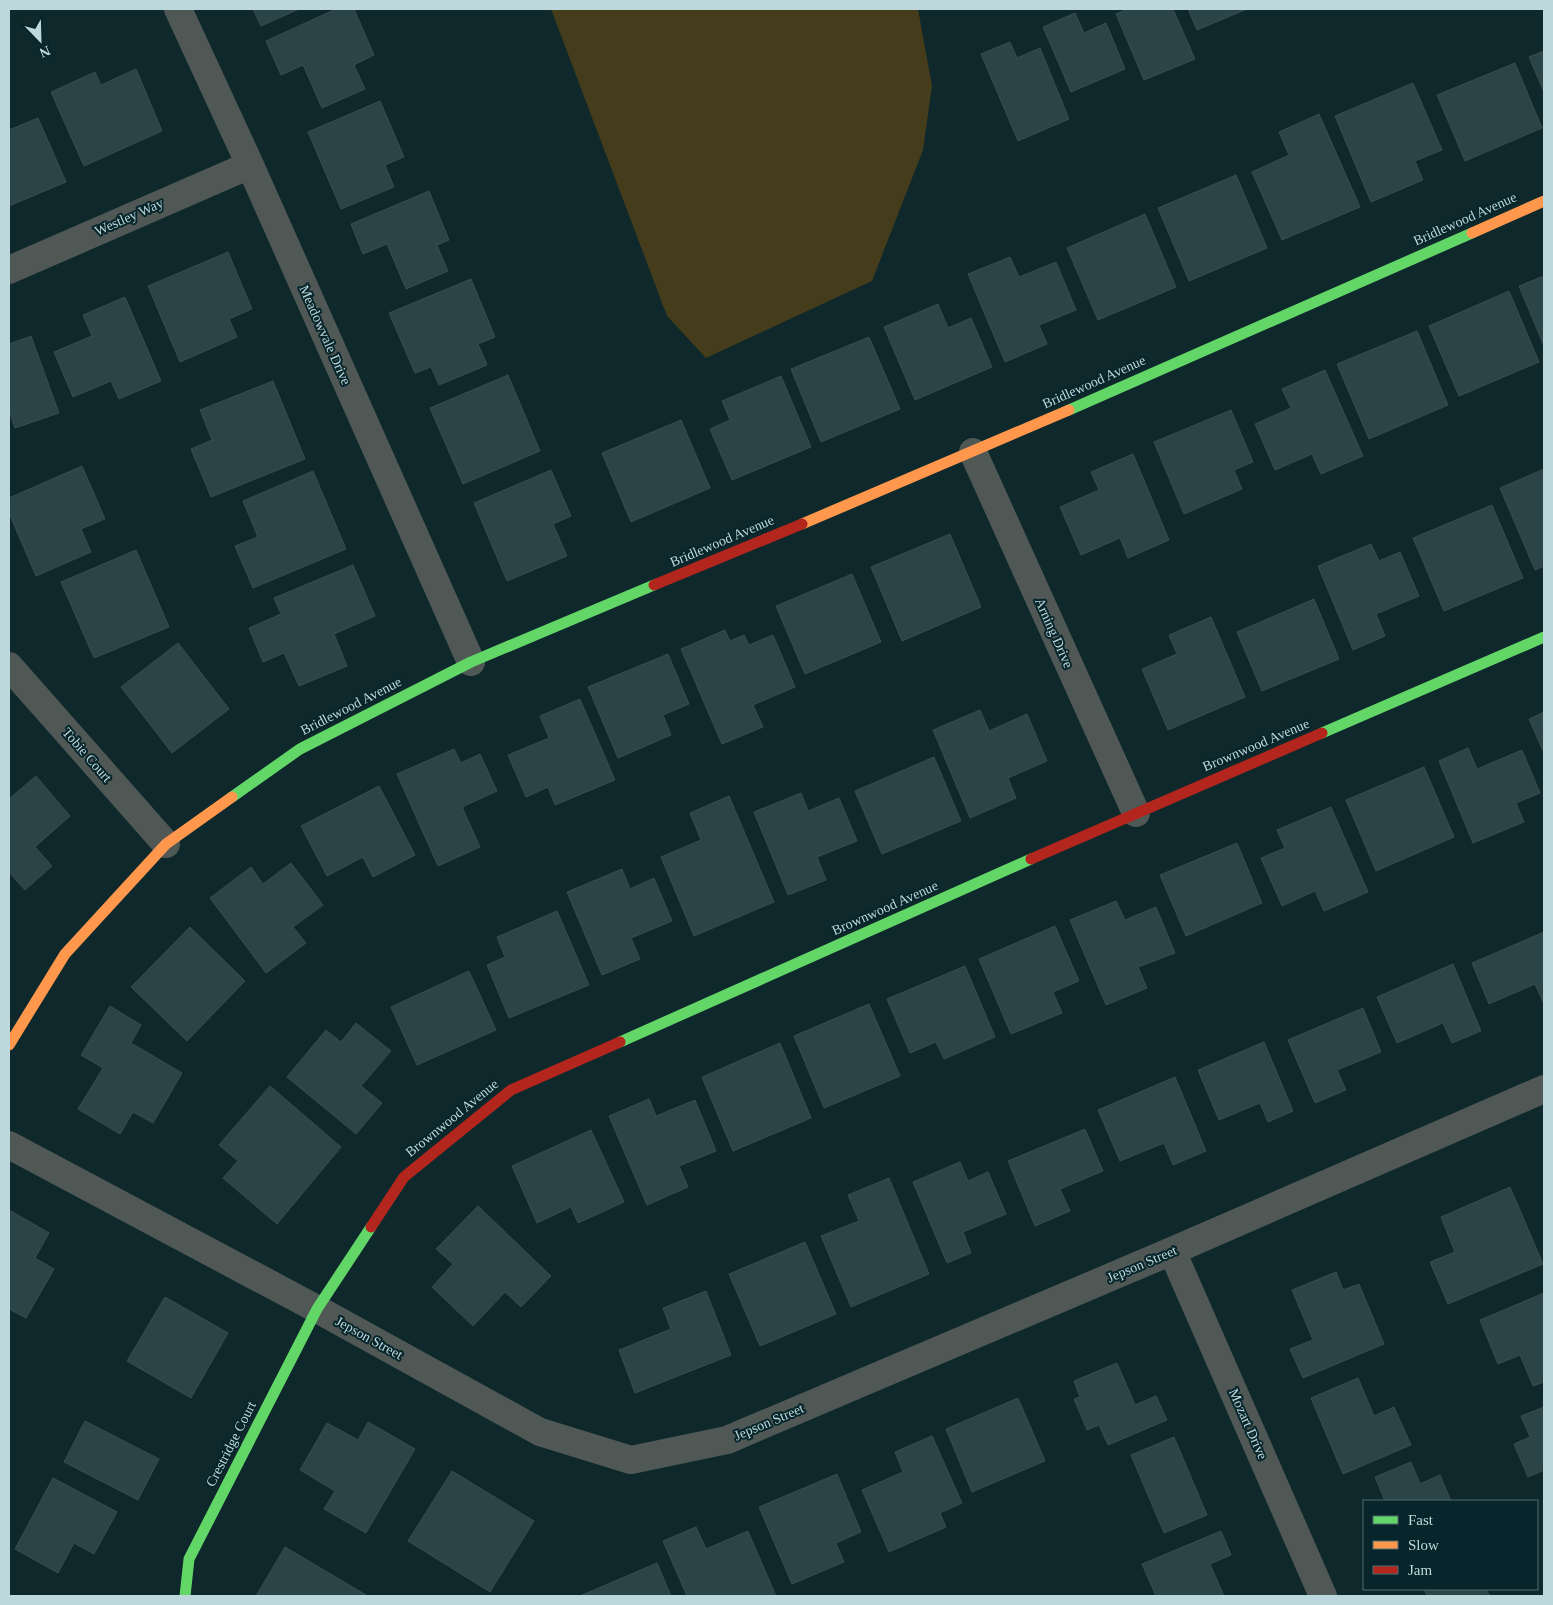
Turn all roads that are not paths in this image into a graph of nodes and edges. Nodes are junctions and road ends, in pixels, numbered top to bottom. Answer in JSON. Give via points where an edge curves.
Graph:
{"nodes":[{"id":1,"x":178,"y":9,"type":"edge"},
{"id":2,"x":250,"y":165,"type":"junction"},
{"id":3,"x":1544,"y":201,"type":"edge"},
{"id":4,"x":9,"y":270,"type":"edge"},
{"id":5,"x":973,"y":452,"type":"junction"},
{"id":6,"x":1544,"y":636,"type":"edge"},
{"id":7,"x":471,"y":662,"type":"junction"},
{"id":8,"x":9,"y":666,"type":"edge"},
{"id":9,"x":1136,"y":813,"type":"junction"},
{"id":10,"x":166,"y":844,"type":"junction"},
{"id":11,"x":9,"y":1045,"type":"edge"},
{"id":12,"x":1542,"y":1096,"type":"edge"},
{"id":13,"x":9,"y":1145,"type":"edge"},
{"id":14,"x":1172,"y":1251,"type":"junction"},
{"id":15,"x":317,"y":1310,"type":"junction"},
{"id":16,"x":185,"y":1596,"type":"edge"},
{"id":17,"x":1323,"y":1596,"type":"edge"}],
"edges":[{"from":1,"to":2,"type":"street","name":"Meadowvale Drive"},
{"from":2,"to":4,"type":"street","name":"Westley Way"},
{"from":2,"to":7,"type":"street","name":"Meadowvale Drive"},
{"from":3,"to":5,"type":"street","name":"Bridlewood Avenue"},
{"from":5,"to":7,"type":"street","name":"Bridlewood Avenue"},
{"from":5,"to":9,"type":"street","name":"Arning Drive"},
{"from":6,"to":9,"type":"street","name":"Brownwood Avenue"},
{"from":7,"to":10,"type":"street","name":"Bridlewood Avenue","via":[[300,749]]},
{"from":8,"to":10,"type":"street","name":"Tobie Court"},
{"from":9,"to":15,"type":"street","name":"Brownwood Avenue","via":[[511,1090],[404,1176]]},
{"from":10,"to":11,"type":"street","name":"Bridlewood Avenue","via":[[65,954]]},
{"from":12,"to":14,"type":"street","name":"Jepson Street"},
{"from":13,"to":15,"type":"street","name":"Jepson Street"},
{"from":14,"to":15,"type":"street","name":"Jepson Street","via":[[726,1440],[630,1460],[540,1432]]},
{"from":14,"to":17,"type":"street","name":"Mozart Drive"},
{"from":15,"to":16,"type":"street","name":"Crestridge Court","via":[[189,1558]]}]}
